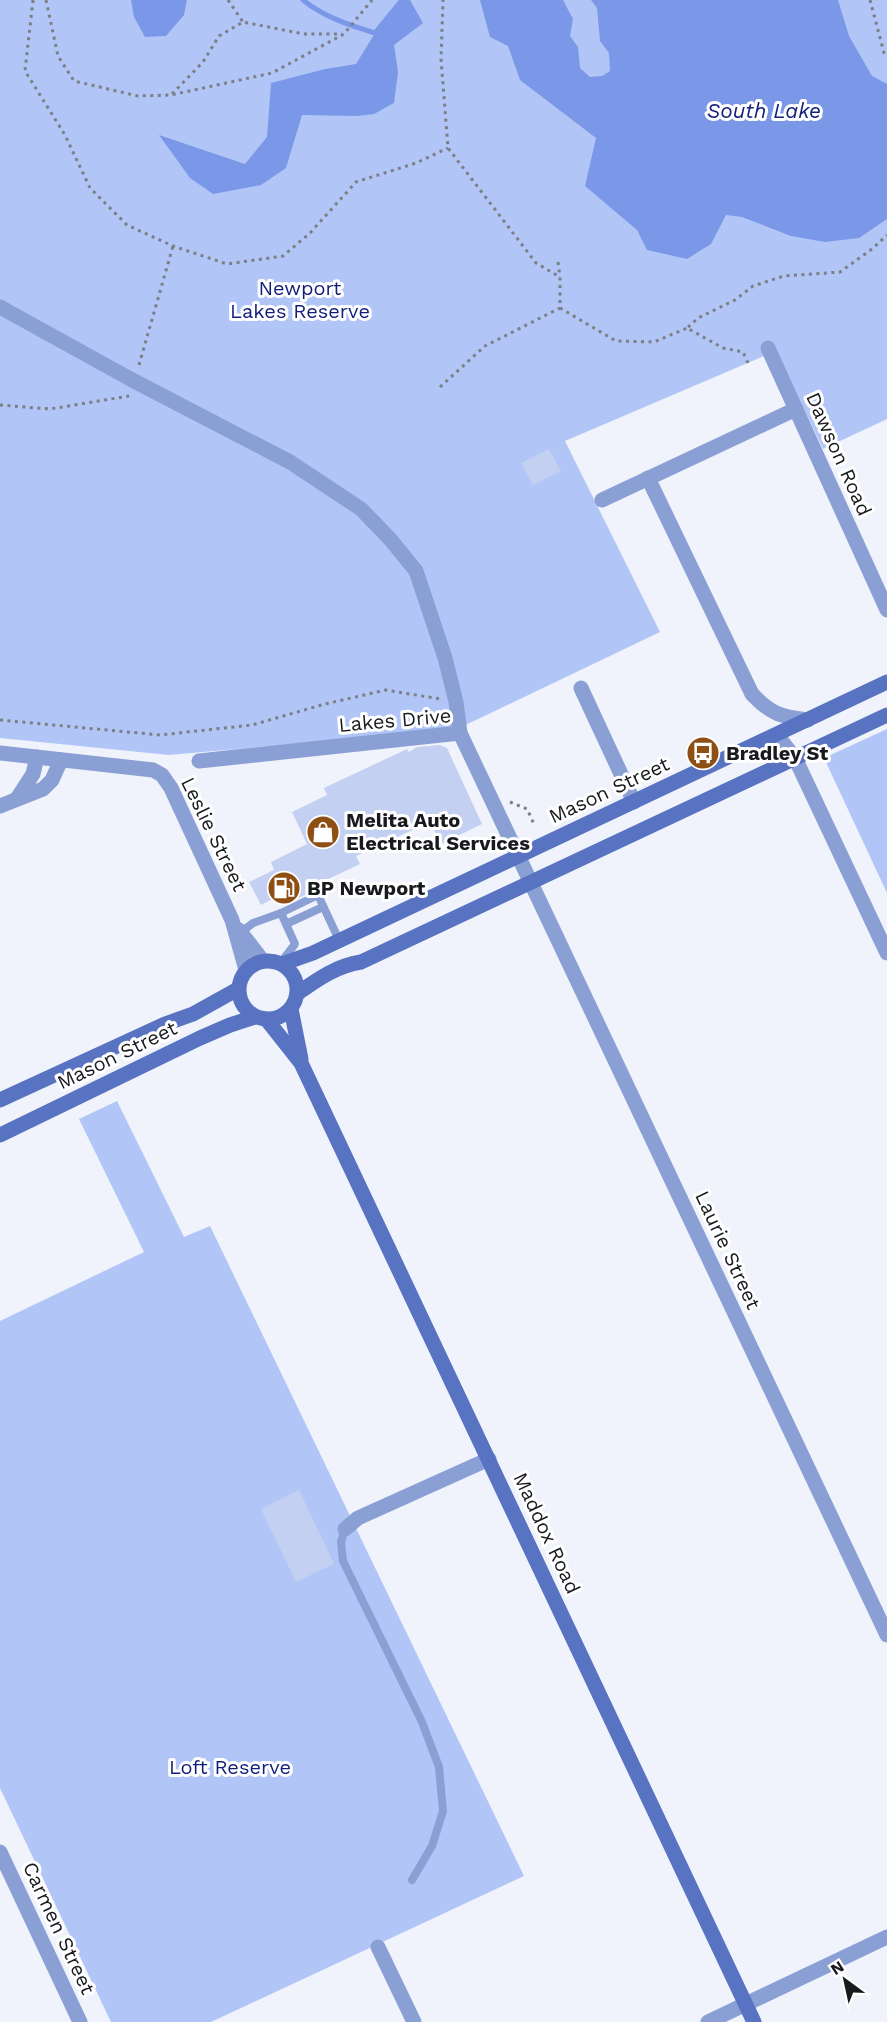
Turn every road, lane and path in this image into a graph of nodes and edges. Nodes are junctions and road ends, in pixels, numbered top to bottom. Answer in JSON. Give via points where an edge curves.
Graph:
{"nodes":[{"id":1,"x":33,"y":0,"type":"edge"},
{"id":2,"x":46,"y":0,"type":"edge"},
{"id":3,"x":228,"y":0,"type":"edge"},
{"id":4,"x":372,"y":0,"type":"edge"},
{"id":5,"x":443,"y":0,"type":"edge"},
{"id":6,"x":870,"y":0,"type":"edge"},
{"id":7,"x":243,"y":22,"type":"junction"},
{"id":8,"x":344,"y":34,"type":"junction"},
{"id":9,"x":887,"y":56,"type":"edge"},
{"id":10,"x":171,"y":95,"type":"junction"},
{"id":11,"x":448,"y":148,"type":"junction"},
{"id":12,"x":887,"y":235,"type":"edge"},
{"id":13,"x":173,"y":246,"type":"junction"},
{"id":14,"x":558,"y":262,"type":"dead end"},
{"id":15,"x":560,"y":277,"type":"junction"},
{"id":16,"x":0,"y":307,"type":"edge"},
{"id":17,"x":560,"y":308,"type":"junction"},
{"id":18,"x":687,"y":328,"type":"junction"},
{"id":19,"x":768,"y":348,"type":"dead end"},
{"id":20,"x":748,"y":363,"type":"dead end"},
{"id":21,"x":134,"y":381,"type":"junction"},
{"id":22,"x":440,"y":387,"type":"dead end"},
{"id":23,"x":154,"y":391,"type":"junction"},
{"id":24,"x":0,"y":405,"type":"edge"},
{"id":25,"x":796,"y":408,"type":"junction"},
{"id":26,"x":648,"y":477,"type":"junction"},
{"id":27,"x":602,"y":500,"type":"dead end"},
{"id":28,"x":887,"y":610,"type":"edge"},
{"id":29,"x":887,"y":682,"type":"edge"},
{"id":30,"x":581,"y":688,"type":"dead end"},
{"id":31,"x":456,"y":702,"type":"junction"},
{"id":32,"x":887,"y":715,"type":"edge"},
{"id":33,"x":0,"y":720,"type":"edge"},
{"id":34,"x":808,"y":720,"type":"junction"},
{"id":35,"x":460,"y":732,"type":"junction"},
{"id":36,"x":777,"y":735,"type":"junction"},
{"id":37,"x":0,"y":753,"type":"edge"},
{"id":38,"x":37,"y":757,"type":"junction"},
{"id":39,"x":795,"y":758,"type":"junction"},
{"id":40,"x":61,"y":760,"type":"junction"},
{"id":41,"x":199,"y":761,"type":"dead end"},
{"id":42,"x":18,"y":797,"type":"junction"},
{"id":43,"x":634,"y":802,"type":"junction"},
{"id":44,"x":0,"y":806,"type":"edge"},
{"id":45,"x":520,"y":855,"type":"junction"},
{"id":46,"x":532,"y":883,"type":"junction"},
{"id":47,"x":323,"y":907,"type":"junction"},
{"id":48,"x":281,"y":913,"type":"junction"},
{"id":49,"x":286,"y":924,"type":"junction"},
{"id":50,"x":236,"y":929,"type":"junction"},
{"id":51,"x":339,"y":940,"type":"junction"},
{"id":52,"x":887,"y":953,"type":"edge"},
{"id":53,"x":263,"y":961,"type":"junction"},
{"id":54,"x":281,"y":964,"type":"junction"},
{"id":55,"x":246,"y":970,"type":"junction"},
{"id":56,"x":238,"y":989,"type":"junction"},
{"id":57,"x":297,"y":993,"type":"junction"},
{"id":58,"x":291,"y":1009,"type":"junction"},
{"id":59,"x":261,"y":1018,"type":"junction"},
{"id":60,"x":302,"y":1063,"type":"junction"},
{"id":61,"x":0,"y":1100,"type":"edge"},
{"id":62,"x":0,"y":1135,"type":"edge"},
{"id":63,"x":489,"y":1459,"type":"junction"},
{"id":64,"x":345,"y":1528,"type":"joint"},
{"id":65,"x":887,"y":1635,"type":"edge"},
{"id":66,"x":0,"y":1852,"type":"edge"},
{"id":67,"x":412,"y":1880,"type":"dead end"},
{"id":68,"x":887,"y":1937,"type":"edge"},
{"id":69,"x":378,"y":1947,"type":"dead end"},
{"id":70,"x":746,"y":2004,"type":"junction"},
{"id":71,"x":80,"y":2022,"type":"edge"},
{"id":72,"x":414,"y":2022,"type":"edge"},
{"id":73,"x":708,"y":2022,"type":"edge"},
{"id":74,"x":754,"y":2022,"type":"edge"}],
"edges":[{"from":1,"to":13,"type":"path","via":[[25,71],[65,135],[90,188],[127,225]]},
{"from":2,"to":10,"type":"path","via":[[58,56],[74,81],[138,96]]},
{"from":3,"to":7,"type":"path"},
{"from":4,"to":8,"type":"path"},
{"from":5,"to":11,"type":"path","via":[[441,59]]},
{"from":6,"to":9,"type":"path"},
{"from":7,"to":8,"type":"path","via":[[304,34]]},
{"from":7,"to":10,"type":"path","via":[[219,36],[203,62]]},
{"from":8,"to":10,"type":"path","via":[[272,73]]},
{"from":11,"to":13,"type":"path","via":[[416,164],[356,182],[310,233],[283,256],[227,264]]},
{"from":11,"to":15,"type":"path","via":[[536,263]]},
{"from":12,"to":18,"type":"path","via":[[840,272],[784,276],[753,286]]},
{"from":13,"to":21,"type":"path"},
{"from":14,"to":15,"type":"path"},
{"from":15,"to":17,"type":"path"},
{"from":16,"to":21,"type":"street"},
{"from":17,"to":18,"type":"path","via":[[616,341],[654,342]]},
{"from":17,"to":22,"type":"path","via":[[485,346]]},
{"from":18,"to":20,"type":"path","via":[[723,348],[743,352]]},
{"from":19,"to":25,"type":"street","name":"Dawson Road"},
{"from":21,"to":23,"type":"street"},
{"from":23,"to":24,"type":"path","via":[[50,409]]},
{"from":23,"to":31,"type":"street","via":[[315,478],[361,509],[416,571]]},
{"from":25,"to":26,"type":"street"},
{"from":25,"to":28,"type":"street","name":"Dawson Road"},
{"from":26,"to":27,"type":"street"},
{"from":26,"to":34,"type":"street","via":[[752,694],[765,708],[782,717]]},
{"from":29,"to":34,"type":"street","name":"Mason Street"},
{"from":30,"to":43,"type":"street"},
{"from":31,"to":33,"type":"path","via":[[386,690],[252,725],[160,735]]},
{"from":31,"to":35,"type":"street"},
{"from":32,"to":39,"type":"street"},
{"from":34,"to":36,"type":"street","name":"Mason Street"},
{"from":35,"to":41,"type":"street","name":"Lakes Drive"},
{"from":35,"to":45,"type":"street","name":"Lakes Drive"},
{"from":36,"to":39,"type":"street"},
{"from":36,"to":43,"type":"street","name":"Mason Street"},
{"from":37,"to":38,"type":"street"},
{"from":38,"to":40,"type":"street"},
{"from":38,"to":42,"type":"street","via":[[33,774]]},
{"from":39,"to":46,"type":"street"},
{"from":39,"to":52,"type":"street"},
{"from":40,"to":42,"type":"street","via":[[43,789]]},
{"from":40,"to":50,"type":"street","name":"Leslie Street","via":[[153,770],[162,775]]},
{"from":42,"to":44,"type":"street"},
{"from":43,"to":45,"type":"street","name":"Mason Street"},
{"from":45,"to":46,"type":"street","name":"Lakes Drive"},
{"from":45,"to":51,"type":"street","name":"Mason Street"},
{"from":46,"to":57,"type":"street","via":[[361,962],[325,974]]},
{"from":46,"to":65,"type":"street","name":"Laurie Street"},
{"from":47,"to":48,"type":"lane","via":[[318,895]]},
{"from":47,"to":49,"type":"lane"},
{"from":47,"to":51,"type":"lane"},
{"from":48,"to":49,"type":"lane"},
{"from":48,"to":50,"type":"lane"},
{"from":49,"to":54,"type":"lane","via":[[295,944]]},
{"from":50,"to":53,"type":"street","name":"Leslie Street"},
{"from":50,"to":55,"type":"street","name":"Leslie Street"},
{"from":51,"to":54,"type":"street","name":"Mason Street"},
{"from":53,"to":54,"type":"street"},
{"from":53,"to":55,"type":"street"},
{"from":54,"to":57,"type":"street","via":[[294,976]]},
{"from":55,"to":56,"type":"street"},
{"from":56,"to":59,"type":"street","via":[[242,1005]]},
{"from":56,"to":61,"type":"street","name":"Mason Street","via":[[193,1014]]},
{"from":57,"to":58,"type":"street"},
{"from":58,"to":59,"type":"street","via":[[276,1018]]},
{"from":58,"to":60,"type":"street","name":"Maddox Road"},
{"from":59,"to":60,"type":"street","name":"Maddox Road"},
{"from":59,"to":62,"type":"street","name":"Mason Street","via":[[230,1025],[200,1038]]},
{"from":60,"to":63,"type":"street","name":"Maddox Road"},
{"from":63,"to":64,"type":"street","via":[[358,1518]]},
{"from":63,"to":70,"type":"street","name":"Maddox Road"},
{"from":64,"to":67,"type":"lane","via":[[341,1542],[343,1561],[422,1722],[439,1767],[443,1811],[432,1846]]},
{"from":66,"to":71,"type":"street","name":"Carmen Street"},
{"from":68,"to":70,"type":"street"},
{"from":69,"to":72,"type":"street"},
{"from":70,"to":73,"type":"street"},
{"from":70,"to":74,"type":"street","name":"Maddox Road"}]}
